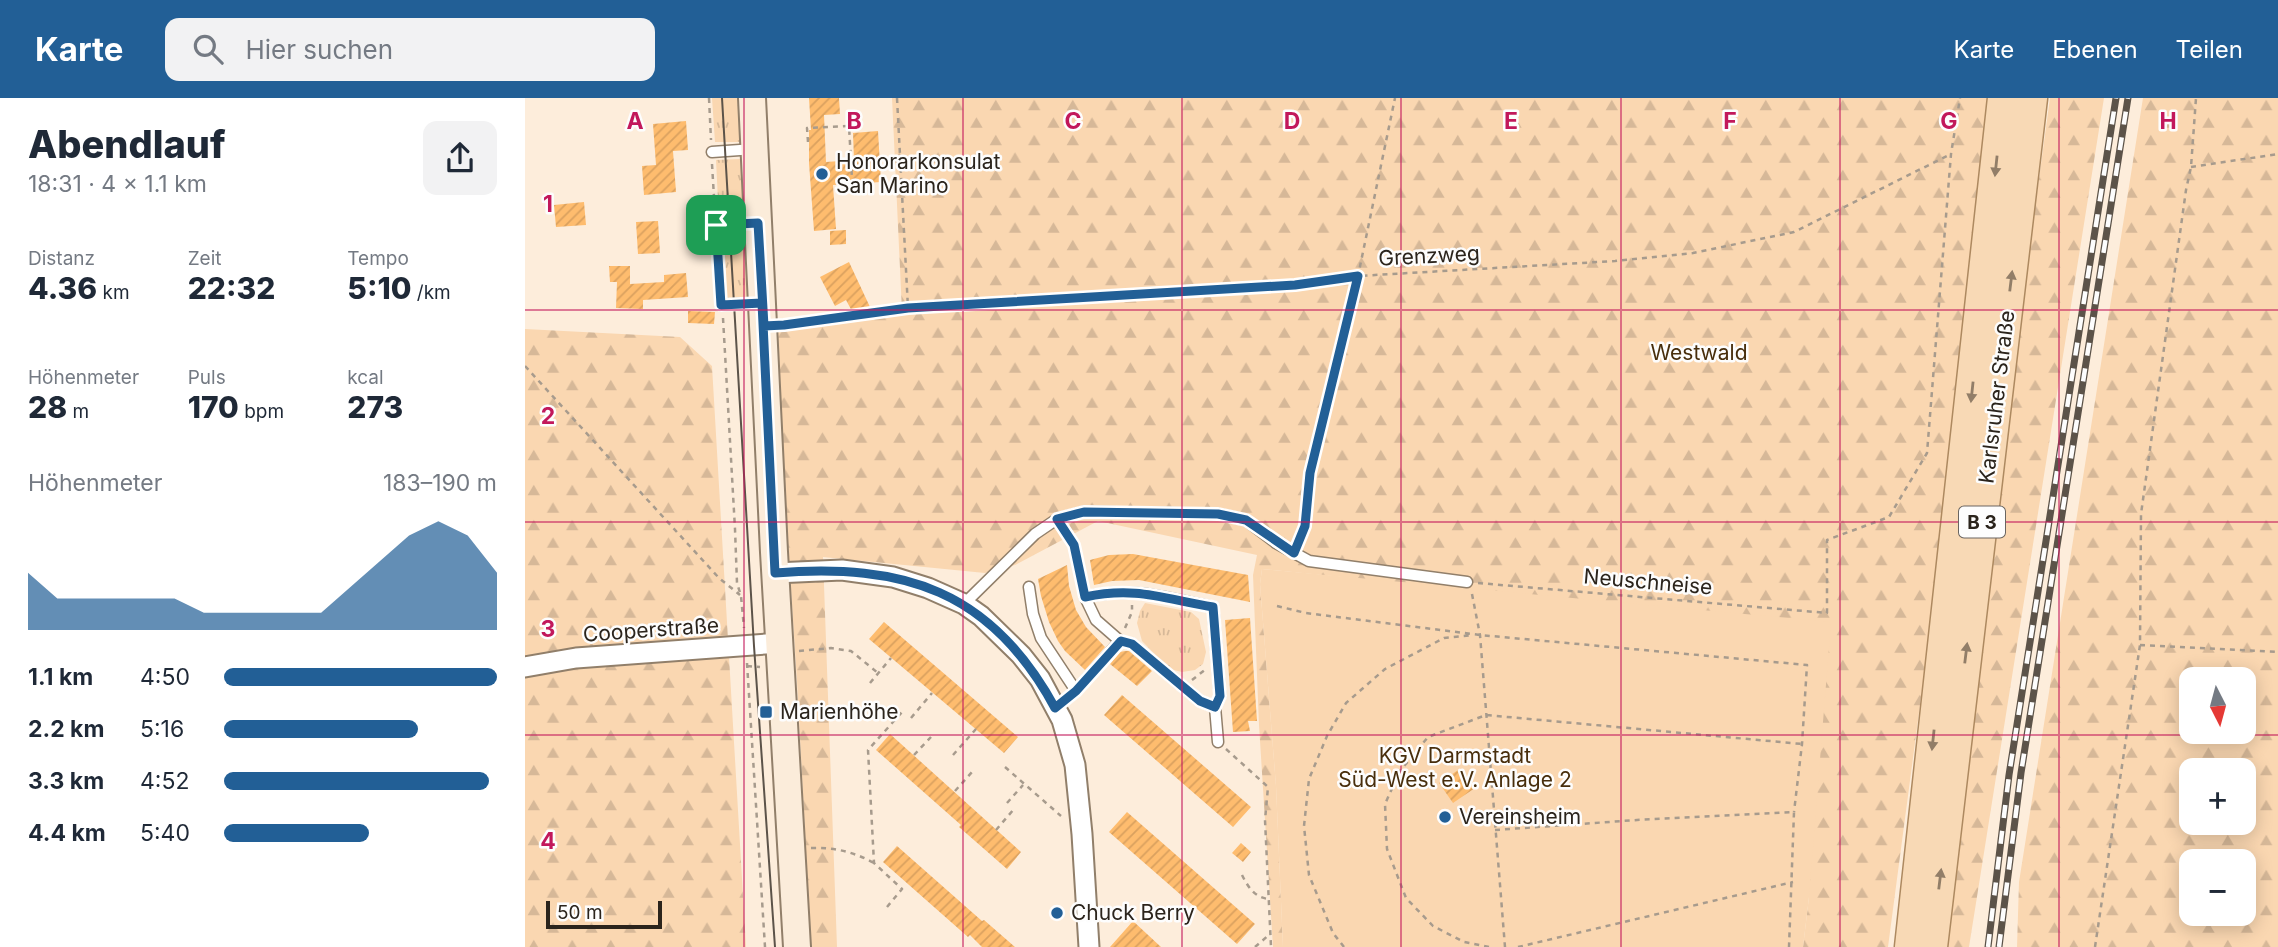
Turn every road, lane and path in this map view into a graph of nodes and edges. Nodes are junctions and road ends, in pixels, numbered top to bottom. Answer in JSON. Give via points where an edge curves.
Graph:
{"nodes":[{"id":1,"x":709,"y":98,"type":"edge"},
{"id":2,"x":752,"y":98,"type":"edge"},
{"id":3,"x":897,"y":98,"type":"edge"},
{"id":4,"x":1395,"y":98,"type":"edge"},
{"id":5,"x":1960,"y":98,"type":"edge"},
{"id":6,"x":2003,"y":98,"type":"edge"},
{"id":7,"x":2032,"y":98,"type":"edge"},
{"id":8,"x":2196,"y":98,"type":"edge"},
{"id":9,"x":808,"y":142,"type":"dead end"},
{"id":10,"x":754,"y":149,"type":"junction"},
{"id":11,"x":712,"y":152,"type":"junction"},
{"id":12,"x":2278,"y":153,"type":"edge"},
{"id":13,"x":1951,"y":154,"type":"junction"},
{"id":14,"x":2191,"y":167,"type":"junction"},
{"id":15,"x":852,"y":179,"type":"dead end"},
{"id":16,"x":758,"y":223,"type":"junction"},
{"id":17,"x":716,"y":225,"type":"junction"},
{"id":18,"x":1358,"y":276,"type":"junction"},
{"id":19,"x":721,"y":305,"type":"junction"},
{"id":20,"x":908,"y":308,"type":"junction"},
{"id":21,"x":763,"y":314,"type":"junction"},
{"id":22,"x":525,"y":366,"type":"edge"},
{"id":23,"x":1057,"y":519,"type":"junction"},
{"id":24,"x":1294,"y":553,"type":"junction"},
{"id":25,"x":775,"y":573,"type":"junction"},
{"id":26,"x":1467,"y":582,"type":"junction"},
{"id":27,"x":1029,"y":587,"type":"dead end"},
{"id":28,"x":1133,"y":591,"type":"junction"},
{"id":29,"x":741,"y":596,"type":"junction"},
{"id":30,"x":1085,"y":597,"type":"junction"},
{"id":31,"x":964,"y":604,"type":"junction"},
{"id":32,"x":1277,"y":606,"type":"dead end"},
{"id":33,"x":743,"y":621,"type":"dead end"},
{"id":34,"x":1480,"y":635,"type":"junction"},
{"id":35,"x":1121,"y":641,"type":"junction"},
{"id":36,"x":2140,"y":645,"type":"junction"},
{"id":37,"x":2278,"y":652,"type":"edge"},
{"id":38,"x":786,"y":655,"type":"junction"},
{"id":39,"x":891,"y":658,"type":"dead end"},
{"id":40,"x":1217,"y":658,"type":"junction"},
{"id":41,"x":747,"y":666,"type":"dead end"},
{"id":42,"x":525,"y":667,"type":"edge"},
{"id":43,"x":878,"y":673,"type":"junction"},
{"id":44,"x":870,"y":683,"type":"dead end"},
{"id":45,"x":1184,"y":686,"type":"junction"},
{"id":46,"x":1076,"y":691,"type":"junction"},
{"id":47,"x":932,"y":694,"type":"dead end"},
{"id":48,"x":1215,"y":707,"type":"junction"},
{"id":49,"x":1055,"y":708,"type":"junction"},
{"id":50,"x":902,"y":712,"type":"dead end"},
{"id":51,"x":1486,"y":715,"type":"junction"},
{"id":52,"x":911,"y":719,"type":"dead end"},
{"id":53,"x":976,"y":729,"type":"dead end"},
{"id":54,"x":931,"y":737,"type":"dead end"},
{"id":55,"x":1218,"y":742,"type":"joint"},
{"id":56,"x":1803,"y":744,"type":"junction"},
{"id":57,"x":914,"y":755,"type":"dead end"},
{"id":58,"x":953,"y":755,"type":"dead end"},
{"id":59,"x":1005,"y":767,"type":"dead end"},
{"id":60,"x":972,"y":772,"type":"dead end"},
{"id":61,"x":1023,"y":785,"type":"junction"},
{"id":62,"x":955,"y":791,"type":"dead end"},
{"id":63,"x":1007,"y":803,"type":"dead end"},
{"id":64,"x":1014,"y":809,"type":"dead end"},
{"id":65,"x":1794,"y":812,"type":"junction"},
{"id":66,"x":1067,"y":820,"type":"dead end"},
{"id":67,"x":996,"y":830,"type":"dead end"},
{"id":68,"x":1495,"y":830,"type":"junction"},
{"id":69,"x":811,"y":848,"type":"dead end"},
{"id":70,"x":874,"y":863,"type":"junction"},
{"id":71,"x":1242,"y":875,"type":"dead end"},
{"id":72,"x":1793,"y":882,"type":"junction"},
{"id":73,"x":1269,"y":899,"type":"junction"},
{"id":74,"x":887,"y":907,"type":"dead end"},
{"id":75,"x":1270,"y":934,"type":"junction"},
{"id":76,"x":765,"y":947,"type":"edge"},
{"id":77,"x":797,"y":947,"type":"edge"},
{"id":78,"x":1089,"y":947,"type":"edge"},
{"id":79,"x":1255,"y":947,"type":"edge"},
{"id":80,"x":1271,"y":947,"type":"edge"},
{"id":81,"x":1344,"y":947,"type":"edge"},
{"id":82,"x":1489,"y":947,"type":"edge"},
{"id":83,"x":1505,"y":947,"type":"edge"},
{"id":84,"x":1518,"y":947,"type":"edge"},
{"id":85,"x":1789,"y":947,"type":"edge"},
{"id":86,"x":1910,"y":947,"type":"edge"},
{"id":87,"x":1932,"y":947,"type":"edge"},
{"id":88,"x":2095,"y":947,"type":"edge"}],
"edges":[{"from":1,"to":11,"type":"path"},
{"from":2,"to":10,"type":"street"},
{"from":3,"to":20,"type":"path"},
{"from":4,"to":18,"type":"path"},
{"from":5,"to":13,"type":"path"},
{"from":6,"to":86,"type":"main road","name":"Karlsruher Straße","number":"B 3","one_way":true},
{"from":87,"to":7,"type":"main road","name":"Karlsruher Straße","number":"B 3","one_way":true},
{"from":8,"to":14,"type":"path"},
{"from":9,"to":15,"type":"path","via":[[807,128],[849,125]]},
{"from":10,"to":11,"type":"lane"},
{"from":10,"to":16,"type":"street"},
{"from":11,"to":17,"type":"path"},
{"from":12,"to":14,"type":"path"},
{"from":13,"to":18,"type":"path","name":"Grenzweg","via":[[1794,232],[1693,253]]},
{"from":13,"to":26,"type":"path","name":"Neuschneise","via":[[1927,453],[1889,517],[1827,540],[1826,613]]},
{"from":14,"to":36,"type":"path","via":[[2141,514]]},
{"from":16,"to":17,"type":"lane"},
{"from":16,"to":21,"type":"street"},
{"from":17,"to":19,"type":"path"},
{"from":18,"to":20,"type":"path","name":"Grenzweg","via":[[1295,285]]},
{"from":18,"to":24,"type":"path","via":[[1310,473],[1305,526]]},
{"from":19,"to":21,"type":"lane"},
{"from":19,"to":29,"type":"path"},
{"from":20,"to":21,"type":"path","name":"Grenzweg","via":[[784,325]]},
{"from":21,"to":25,"type":"street"},
{"from":22,"to":29,"type":"path","via":[[700,558]]},
{"from":23,"to":24,"type":"lane","via":[[1084,512],[1218,514],[1246,520]]},
{"from":23,"to":30,"type":"path","via":[[1074,545]]},
{"from":23,"to":31,"type":"lane","via":[[1034,534]]},
{"from":24,"to":26,"type":"lane","via":[[1309,561]]},
{"from":25,"to":31,"type":"street","via":[[870,573],[928,588]]},
{"from":25,"to":38,"type":"street"},
{"from":26,"to":34,"type":"path"},
{"from":27,"to":46,"type":"lane","via":[[1041,638]]},
{"from":28,"to":30,"type":"lane"},
{"from":28,"to":35,"type":"path","via":[[1132,612]]},
{"from":28,"to":40,"type":"lane","via":[[1213,607]]},
{"from":29,"to":33,"type":"path"},
{"from":30,"to":35,"type":"lane","via":[[1096,620]]},
{"from":31,"to":49,"type":"street","via":[[1021,655]]},
{"from":32,"to":34,"type":"path"},
{"from":34,"to":51,"type":"path"},
{"from":34,"to":56,"type":"path","via":[[1807,665]]},
{"from":34,"to":81,"type":"path","via":[[1444,638],[1385,669],[1346,704],[1327,736],[1310,779],[1304,826],[1309,875],[1333,933]]},
{"from":35,"to":45,"type":"lane","via":[[1132,644]]},
{"from":35,"to":46,"type":"lane"},
{"from":36,"to":37,"type":"path"},
{"from":36,"to":88,"type":"path"},
{"from":38,"to":42,"type":"street","name":"Cooperstraße","via":[[589,657]]},
{"from":38,"to":43,"type":"path","via":[[831,648],[851,651]]},
{"from":38,"to":77,"type":"street"},
{"from":39,"to":43,"type":"path"},
{"from":40,"to":45,"type":"path"},
{"from":40,"to":48,"type":"lane","via":[[1220,696]]},
{"from":41,"to":76,"type":"path"},
{"from":43,"to":44,"type":"path"},
{"from":45,"to":48,"type":"lane"},
{"from":46,"to":49,"type":"lane"},
{"from":47,"to":52,"type":"path"},
{"from":48,"to":55,"type":"lane"},
{"from":49,"to":78,"type":"street","via":[[1075,765]]},
{"from":50,"to":70,"type":"path","via":[[868,750]]},
{"from":51,"to":56,"type":"path"},
{"from":51,"to":68,"type":"path"},
{"from":51,"to":82,"type":"path","via":[[1428,737],[1399,771],[1385,804],[1387,849],[1406,898],[1433,926],[1464,942]]},
{"from":53,"to":58,"type":"path"},
{"from":54,"to":57,"type":"path"},
{"from":55,"to":73,"type":"path","via":[[1268,787]]},
{"from":56,"to":65,"type":"path"},
{"from":59,"to":61,"type":"path"},
{"from":60,"to":62,"type":"path"},
{"from":61,"to":63,"type":"path"},
{"from":61,"to":66,"type":"path"},
{"from":64,"to":67,"type":"path"},
{"from":65,"to":68,"type":"path"},
{"from":65,"to":72,"type":"path"},
{"from":68,"to":83,"type":"path"},
{"from":69,"to":70,"type":"path","via":[[855,853]]},
{"from":70,"to":74,"type":"path","via":[[902,889]]},
{"from":71,"to":73,"type":"path","via":[[1249,888]]},
{"from":72,"to":84,"type":"path"},
{"from":72,"to":85,"type":"path"},
{"from":73,"to":75,"type":"path"},
{"from":75,"to":79,"type":"path"},
{"from":75,"to":80,"type":"path"}]}
